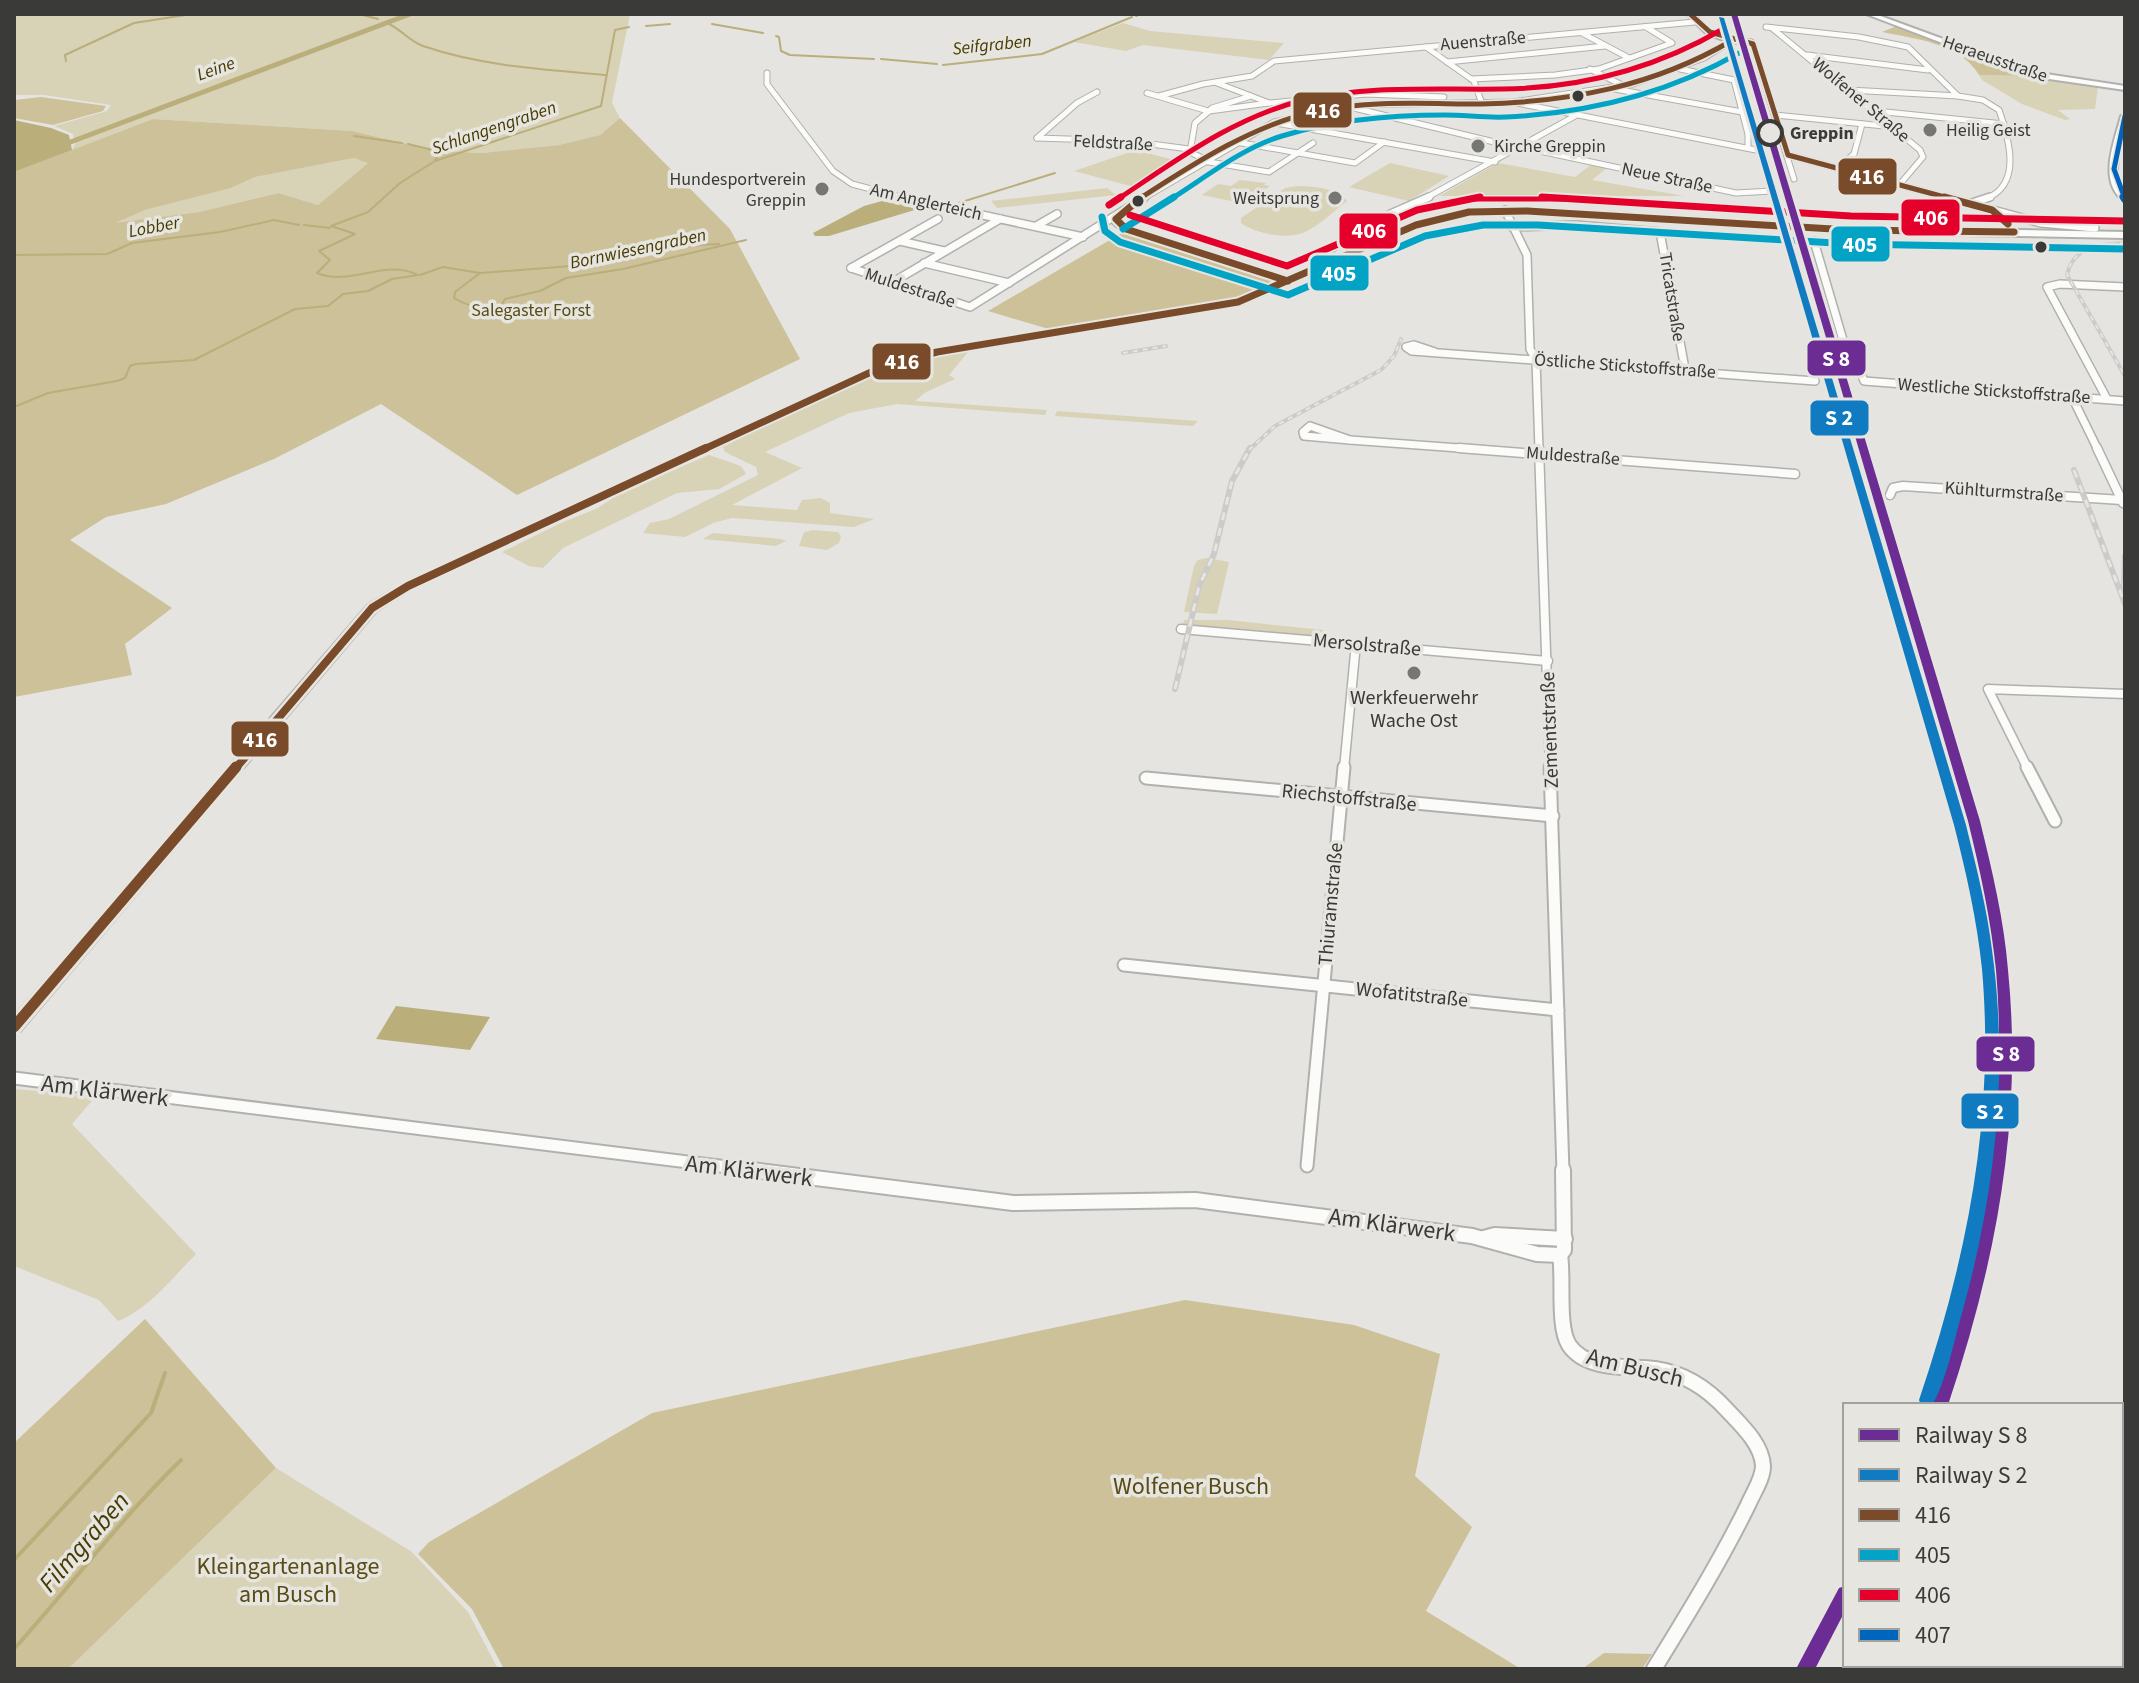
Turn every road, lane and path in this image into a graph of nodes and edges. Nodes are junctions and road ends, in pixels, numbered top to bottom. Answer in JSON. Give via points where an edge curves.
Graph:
{"nodes":[{"id":1,"x":1869,"y":14,"type":"edge"},
{"id":2,"x":1692,"y":17,"type":"edge"},
{"id":3,"x":1767,"y":19,"type":"dead end"},
{"id":4,"x":1644,"y":26,"type":"junction"},
{"id":5,"x":1765,"y":28,"type":"junction"},
{"id":6,"x":1580,"y":32,"type":"junction"},
{"id":7,"x":1731,"y":41,"type":"junction"},
{"id":8,"x":1605,"y":46,"type":"junction"},
{"id":9,"x":1426,"y":47,"type":"junction"},
{"id":10,"x":1807,"y":55,"type":"junction"},
{"id":11,"x":1629,"y":58,"type":"junction"},
{"id":12,"x":1447,"y":62,"type":"junction"},
{"id":13,"x":1590,"y":69,"type":"junction"},
{"id":14,"x":1679,"y":69,"type":"junction"},
{"id":15,"x":1928,"y":70,"type":"junction"},
{"id":16,"x":767,"y":73,"type":"dead end"},
{"id":17,"x":1471,"y":79,"type":"junction"},
{"id":18,"x":1216,"y":83,"type":"junction"},
{"id":19,"x":1622,"y":85,"type":"junction"},
{"id":20,"x":1610,"y":88,"type":"junction"},
{"id":21,"x":2125,"y":88,"type":"edge"},
{"id":22,"x":1849,"y":90,"type":"junction"},
{"id":23,"x":1097,"y":92,"type":"dead end"},
{"id":24,"x":1147,"y":93,"type":"dead end"},
{"id":25,"x":1159,"y":96,"type":"junction"},
{"id":26,"x":1251,"y":96,"type":"junction"},
{"id":27,"x":1958,"y":96,"type":"junction"},
{"id":28,"x":1461,"y":101,"type":"junction"},
{"id":29,"x":1481,"y":101,"type":"junction"},
{"id":30,"x":1515,"y":102,"type":"junction"},
{"id":31,"x":1269,"y":103,"type":"junction"},
{"id":32,"x":1348,"y":106,"type":"junction"},
{"id":33,"x":1208,"y":111,"type":"junction"},
{"id":34,"x":1876,"y":111,"type":"junction"},
{"id":35,"x":1742,"y":112,"type":"junction"},
{"id":36,"x":1776,"y":115,"type":"junction"},
{"id":37,"x":1575,"y":116,"type":"junction"},
{"id":38,"x":2125,"y":116,"type":"edge"},
{"id":39,"x":1274,"y":122,"type":"junction"},
{"id":40,"x":1862,"y":124,"type":"junction"},
{"id":41,"x":2004,"y":124,"type":"junction"},
{"id":42,"x":1894,"y":127,"type":"junction"},
{"id":43,"x":2122,"y":140,"type":"edge"},
{"id":44,"x":1236,"y":142,"type":"junction"},
{"id":45,"x":1384,"y":142,"type":"junction"},
{"id":46,"x":1313,"y":143,"type":"dead end"},
{"id":47,"x":1520,"y":148,"type":"junction"},
{"id":48,"x":1748,"y":148,"type":"junction"},
{"id":49,"x":1189,"y":149,"type":"junction"},
{"id":50,"x":1299,"y":153,"type":"junction"},
{"id":51,"x":1788,"y":155,"type":"junction"},
{"id":52,"x":1204,"y":160,"type":"junction"},
{"id":53,"x":1495,"y":162,"type":"junction"},
{"id":54,"x":1839,"y":167,"type":"junction"},
{"id":55,"x":1794,"y":179,"type":"dead end"},
{"id":56,"x":1900,"y":184,"type":"junction"},
{"id":57,"x":2125,"y":200,"type":"edge"},
{"id":58,"x":1969,"y":204,"type":"junction"},
{"id":59,"x":1998,"y":212,"type":"junction"},
{"id":60,"x":1057,"y":214,"type":"dead end"},
{"id":61,"x":1116,"y":217,"type":"junction"},
{"id":62,"x":1508,"y":218,"type":"junction"},
{"id":63,"x":938,"y":219,"type":"dead end"},
{"id":64,"x":1000,"y":219,"type":"junction"},
{"id":65,"x":1102,"y":224,"type":"junction"},
{"id":66,"x":1036,"y":226,"type":"junction"},
{"id":67,"x":1123,"y":228,"type":"junction"},
{"id":68,"x":2095,"y":228,"type":"dead end"},
{"id":69,"x":2014,"y":232,"type":"junction"},
{"id":70,"x":2125,"y":235,"type":"edge"},
{"id":71,"x":1083,"y":237,"type":"junction"},
{"id":72,"x":900,"y":241,"type":"junction"},
{"id":73,"x":1814,"y":241,"type":"dead end"},
{"id":74,"x":944,"y":251,"type":"junction"},
{"id":75,"x":1328,"y":251,"type":"dead end"},
{"id":76,"x":924,"y":263,"type":"junction"},
{"id":77,"x":1309,"y":272,"type":"junction"},
{"id":78,"x":1274,"y":276,"type":"junction"},
{"id":79,"x":1288,"y":281,"type":"junction"},
{"id":80,"x":893,"y":282,"type":"junction"},
{"id":81,"x":1009,"y":283,"type":"junction"},
{"id":82,"x":2125,"y":287,"type":"edge"},
{"id":83,"x":1435,"y":352,"type":"dead end"},
{"id":84,"x":1536,"y":360,"type":"junction"},
{"id":85,"x":1685,"y":369,"type":"junction"},
{"id":86,"x":1815,"y":381,"type":"dead end"},
{"id":87,"x":2072,"y":397,"type":"junction"},
{"id":88,"x":2107,"y":399,"type":"junction"},
{"id":89,"x":2125,"y":401,"type":"edge"},
{"id":90,"x":1350,"y":440,"type":"junction"},
{"id":91,"x":1541,"y":454,"type":"junction"},
{"id":92,"x":1795,"y":474,"type":"dead end"},
{"id":93,"x":1890,"y":495,"type":"dead end"},
{"id":94,"x":2123,"y":502,"type":"edge"},
{"id":95,"x":1183,"y":629,"type":"dead end"},
{"id":96,"x":1356,"y":643,"type":"junction"},
{"id":97,"x":1548,"y":661,"type":"junction"},
{"id":98,"x":2125,"y":694,"type":"edge"},
{"id":99,"x":1146,"y":778,"type":"dead end"},
{"id":100,"x":1341,"y":797,"type":"junction"},
{"id":101,"x":1553,"y":816,"type":"junction"},
{"id":102,"x":2055,"y":821,"type":"dead end"},
{"id":103,"x":1124,"y":965,"type":"dead end"},
{"id":104,"x":1324,"y":986,"type":"junction"},
{"id":105,"x":1558,"y":1010,"type":"junction"},
{"id":106,"x":14,"y":1027,"type":"edge"},
{"id":107,"x":14,"y":1078,"type":"edge"},
{"id":108,"x":1307,"y":1166,"type":"dead end"},
{"id":109,"x":1484,"y":1238,"type":"junction"},
{"id":110,"x":1565,"y":1239,"type":"junction"},
{"id":111,"x":1560,"y":1255,"type":"junction"},
{"id":112,"x":1654,"y":1669,"type":"edge"}],
"edges":[{"from":1,"to":21,"type":"main road","name":"Heraeusstraße","via":[[2037,76]]},
{"from":2,"to":4,"type":"street","name":"Auenstraße"},
{"from":2,"to":7,"type":"main road","via":[[1712,36]]},
{"from":3,"to":5,"type":"street"},
{"from":4,"to":6,"type":"street","name":"Auenstraße"},
{"from":4,"to":11,"type":"street","via":[[1672,43]]},
{"from":5,"to":10,"type":"street","name":"Wolfener Straße","via":[[1777,30]]},
{"from":5,"to":15,"type":"street","via":[[1894,43],[1916,54]]},
{"from":6,"to":8,"type":"street"},
{"from":6,"to":9,"type":"street","name":"Auenstraße"},
{"from":7,"to":14,"type":"street"},
{"from":7,"to":36,"type":"street","via":[[1752,39]]},
{"from":8,"to":11,"type":"street"},
{"from":8,"to":12,"type":"street"},
{"from":9,"to":12,"type":"street"},
{"from":9,"to":18,"type":"street","name":"Auenstraße","via":[[1271,62],[1246,78]]},
{"from":10,"to":15,"type":"street"},
{"from":10,"to":22,"type":"street","name":"Wolfener Straße"},
{"from":11,"to":13,"type":"street"},
{"from":12,"to":17,"type":"street"},
{"from":13,"to":17,"type":"street"},
{"from":13,"to":19,"type":"street"},
{"from":14,"to":19,"type":"street"},
{"from":14,"to":35,"type":"street","via":[[1734,80]]},
{"from":15,"to":27,"type":"street"},
{"from":16,"to":64,"type":"street","name":"Am Anglerteich","via":[[767,84],[842,178],[887,195]]},
{"from":17,"to":29,"type":"street"},
{"from":18,"to":25,"type":"street"},
{"from":18,"to":26,"type":"street"},
{"from":19,"to":20,"type":"street"},
{"from":20,"to":30,"type":"street"},
{"from":20,"to":35,"type":"street"},
{"from":22,"to":27,"type":"street"},
{"from":22,"to":34,"type":"street","name":"Wolfener Straße"},
{"from":23,"to":49,"type":"street","name":"Feldstraße","via":[[1037,138]]},
{"from":24,"to":25,"type":"street"},
{"from":25,"to":33,"type":"street"},
{"from":26,"to":31,"type":"street"},
{"from":26,"to":33,"type":"street"},
{"from":27,"to":41,"type":"street","via":[[1983,100],[1999,110]]},
{"from":28,"to":29,"type":"street"},
{"from":28,"to":31,"type":"street","via":[[1366,94]]},
{"from":28,"to":32,"type":"street"},
{"from":29,"to":30,"type":"street"},
{"from":30,"to":37,"type":"street"},
{"from":31,"to":33,"type":"street"},
{"from":32,"to":39,"type":"street"},
{"from":32,"to":47,"type":"street","name":"Neue Straße"},
{"from":33,"to":49,"type":"street","via":[[1195,123]]},
{"from":34,"to":41,"type":"street"},
{"from":34,"to":42,"type":"street","name":"Wolfener Straße"},
{"from":35,"to":48,"type":"street"},
{"from":36,"to":40,"type":"street"},
{"from":36,"to":51,"type":"street"},
{"from":37,"to":47,"type":"street"},
{"from":37,"to":48,"type":"street"},
{"from":38,"to":43,"type":"main road"},
{"from":39,"to":44,"type":"street"},
{"from":39,"to":45,"type":"street"},
{"from":40,"to":42,"type":"street"},
{"from":40,"to":54,"type":"street","via":[[1854,154]]},
{"from":41,"to":58,"type":"street","via":[[2011,145],[2002,188]]},
{"from":42,"to":56,"type":"street","name":"Wolfener Straße","via":[[1923,157]]},
{"from":43,"to":57,"type":"main road","via":[[2112,178]]},
{"from":44,"to":50,"type":"street"},
{"from":44,"to":52,"type":"street"},
{"from":45,"to":50,"type":"street","via":[[1355,163]]},
{"from":45,"to":53,"type":"street"},
{"from":46,"to":50,"type":"street"},
{"from":47,"to":48,"type":"street","name":"Neue Straße","via":[[1736,193],[1772,191],[1763,154]]},
{"from":47,"to":53,"type":"street"},
{"from":49,"to":52,"type":"street","name":"Feldstraße"},
{"from":50,"to":52,"type":"street","via":[[1265,172]]},
{"from":51,"to":54,"type":"street"},
{"from":51,"to":55,"type":"street"},
{"from":52,"to":61,"type":"street"},
{"from":53,"to":75,"type":"street","via":[[1363,226]]},
{"from":54,"to":56,"type":"street"},
{"from":56,"to":58,"type":"street"},
{"from":58,"to":59,"type":"street"},
{"from":59,"to":68,"type":"street","via":[[2052,226]]},
{"from":59,"to":69,"type":"street"},
{"from":60,"to":66,"type":"street"},
{"from":61,"to":65,"type":"street"},
{"from":61,"to":67,"type":"street"},
{"from":62,"to":69,"type":"main road"},
{"from":62,"to":77,"type":"main road","via":[[1469,212],[1421,223]]},
{"from":62,"to":84,"type":"street","name":"Zementstraße","via":[[1527,255],[1530,349]]},
{"from":62,"to":85,"type":"street","name":"Tricatstraße","via":[[1654,231],[1663,237]]},
{"from":63,"to":72,"type":"street"},
{"from":64,"to":66,"type":"street","name":"Am Anglerteich"},
{"from":64,"to":74,"type":"street"},
{"from":65,"to":67,"type":"street"},
{"from":65,"to":71,"type":"street"},
{"from":66,"to":71,"type":"street","name":"Am Anglerteich"},
{"from":67,"to":78,"type":"street"},
{"from":69,"to":70,"type":"main road"},
{"from":71,"to":81,"type":"street"},
{"from":72,"to":74,"type":"street"},
{"from":72,"to":80,"type":"street","name":"Muldestraße","via":[[851,268]]},
{"from":73,"to":87,"type":"street","name":"Westliche Stickstoffstraße","via":[[1848,357],[1857,363],[1864,381]]},
{"from":74,"to":76,"type":"street"},
{"from":76,"to":80,"type":"street"},
{"from":76,"to":81,"type":"street"},
{"from":77,"to":78,"type":"street"},
{"from":77,"to":79,"type":"main road"},
{"from":78,"to":79,"type":"street"},
{"from":79,"to":106,"type":"main road","via":[[1221,306],[928,354],[882,367],[379,603],[340,642]]},
{"from":80,"to":81,"type":"street","name":"Muldestraße","via":[[970,307]]},
{"from":82,"to":88,"type":"street","via":[[2047,287]]},
{"from":83,"to":84,"type":"street","name":"Östliche Stickstoffstraße"},
{"from":84,"to":85,"type":"street","name":"Östliche Stickstoffstraße"},
{"from":84,"to":91,"type":"street","name":"Zementstraße"},
{"from":85,"to":86,"type":"street","name":"Östliche Stickstoffstraße"},
{"from":87,"to":88,"type":"street","name":"Westliche Stickstoffstraße"},
{"from":87,"to":94,"type":"street"},
{"from":88,"to":89,"type":"street","name":"Westliche Stickstoffstraße"},
{"from":90,"to":90,"type":"street","name":"Muldestraße","via":[[1310,426],[1303,432],[1311,439]]},
{"from":90,"to":91,"type":"street","name":"Muldestraße"},
{"from":91,"to":92,"type":"street","name":"Muldestraße"},
{"from":91,"to":97,"type":"street","name":"Zementstraße"},
{"from":93,"to":94,"type":"street","name":"Kühlturmstraße","via":[[1893,488],[1903,486]]},
{"from":95,"to":96,"type":"street","name":"Mersolstraße"},
{"from":96,"to":97,"type":"street","name":"Mersolstraße"},
{"from":96,"to":100,"type":"street","name":"Thiuramstraße"},
{"from":97,"to":101,"type":"street","name":"Zementstraße"},
{"from":98,"to":102,"type":"street","via":[[1988,689]]},
{"from":99,"to":100,"type":"street","name":"Riechstoffstraße"},
{"from":100,"to":101,"type":"street","name":"Riechstoffstraße"},
{"from":100,"to":104,"type":"street","name":"Thiuramstraße"},
{"from":101,"to":105,"type":"street","name":"Zementstraße"},
{"from":103,"to":104,"type":"street","name":"Wofatitstraße"},
{"from":104,"to":105,"type":"street","name":"Wofatitstraße"},
{"from":104,"to":108,"type":"street","name":"Thiuramstraße"},
{"from":105,"to":110,"type":"street","name":"Zementstraße"},
{"from":107,"to":109,"type":"street","name":"Am Klärwerk","via":[[1013,1203],[1067,1206],[1179,1199]]},
{"from":109,"to":110,"type":"street","name":"Am Klärwerk"},
{"from":109,"to":111,"type":"street","name":"Am Klärwerk","via":[[1546,1256]]},
{"from":110,"to":111,"type":"street","name":"Zementstraße"},
{"from":111,"to":112,"type":"street","name":"Am Busch","via":[[1566,1335],[1575,1352],[1589,1360],[1673,1372],[1692,1380],[1716,1398],[1761,1456],[1762,1472],[1730,1546]]}]}
